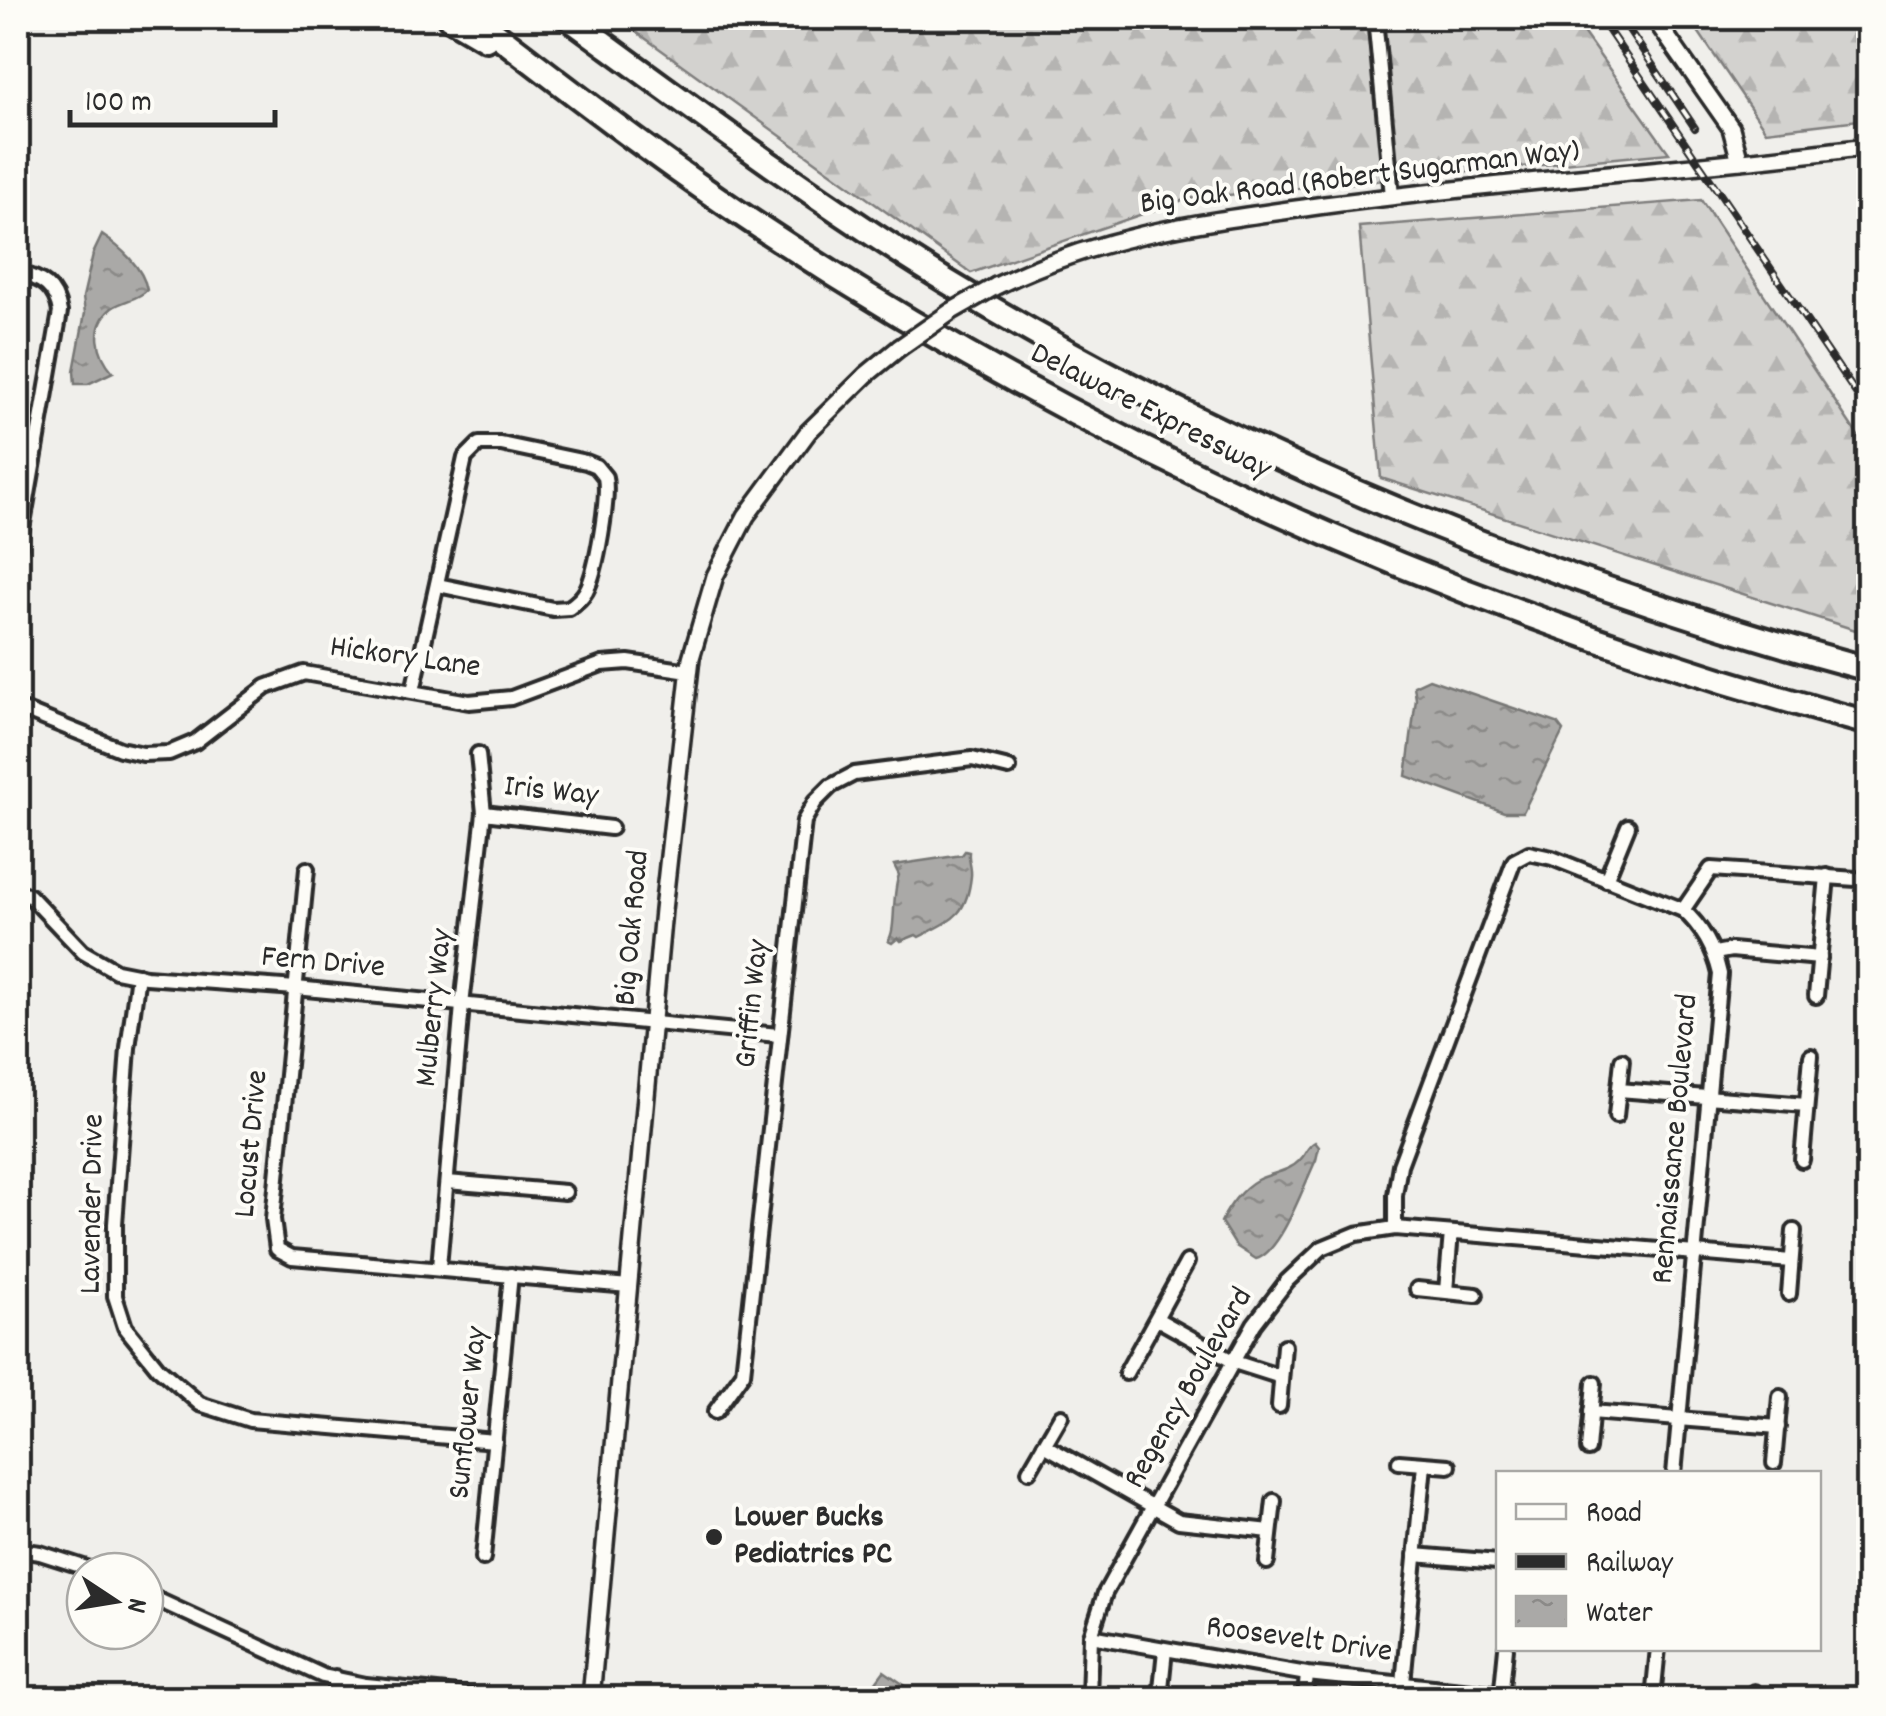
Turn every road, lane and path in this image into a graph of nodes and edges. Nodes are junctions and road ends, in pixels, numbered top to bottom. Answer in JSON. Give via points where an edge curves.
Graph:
{"nodes":[{"id":1,"x":450,"y":18,"type":"edge"},
{"id":2,"x":475,"y":18,"type":"edge"},
{"id":3,"x":569,"y":18,"type":"edge"},
{"id":4,"x":577,"y":18,"type":"edge"},
{"id":5,"x":1375,"y":18,"type":"edge"},
{"id":6,"x":1654,"y":18,"type":"edge"},
{"id":7,"x":611,"y":48,"type":"junction"},
{"id":8,"x":576,"y":95,"type":"junction"},
{"id":9,"x":1868,"y":147,"type":"edge"},
{"id":10,"x":1740,"y":162,"type":"junction"},
{"id":11,"x":1392,"y":196,"type":"junction"},
{"id":12,"x":18,"y":274,"type":"edge"},
{"id":13,"x":996,"y":286,"type":"joint"},
{"id":14,"x":24,"y":473,"type":"edge"},
{"id":15,"x":18,"y":552,"type":"edge"},
{"id":16,"x":438,"y":585,"type":"junction"},
{"id":17,"x":1868,"y":669,"type":"edge"},
{"id":18,"x":689,"y":670,"type":"junction"},
{"id":19,"x":413,"y":690,"type":"junction"},
{"id":20,"x":18,"y":710,"type":"edge"},
{"id":21,"x":1868,"y":724,"type":"edge"},
{"id":22,"x":478,"y":754,"type":"dead end"},
{"id":23,"x":1009,"y":768,"type":"dead end"},
{"id":24,"x":484,"y":813,"type":"junction"},
{"id":25,"x":1628,"y":826,"type":"dead end"},
{"id":26,"x":611,"y":828,"type":"dead end"},
{"id":27,"x":307,"y":869,"type":"dead end"},
{"id":28,"x":1827,"y":876,"type":"junction"},
{"id":29,"x":1856,"y":879,"type":"dead end"},
{"id":30,"x":1606,"y":880,"type":"junction"},
{"id":31,"x":18,"y":892,"type":"edge"},
{"id":32,"x":1682,"y":910,"type":"junction"},
{"id":33,"x":1715,"y":952,"type":"junction"},
{"id":34,"x":1820,"y":958,"type":"junction"},
{"id":35,"x":138,"y":975,"type":"junction"},
{"id":36,"x":296,"y":988,"type":"junction"},
{"id":37,"x":1816,"y":996,"type":"dead end"},
{"id":38,"x":462,"y":1005,"type":"junction"},
{"id":39,"x":653,"y":1022,"type":"junction"},
{"id":40,"x":778,"y":1034,"type":"junction"},
{"id":41,"x":1811,"y":1056,"type":"dead end"},
{"id":42,"x":1622,"y":1060,"type":"dead end"},
{"id":43,"x":1619,"y":1090,"type":"junction"},
{"id":44,"x":1709,"y":1097,"type":"junction"},
{"id":45,"x":1806,"y":1106,"type":"junction"},
{"id":46,"x":1616,"y":1116,"type":"dead end"},
{"id":47,"x":1802,"y":1160,"type":"dead end"},
{"id":48,"x":447,"y":1182,"type":"junction"},
{"id":49,"x":566,"y":1192,"type":"dead end"},
{"id":50,"x":1395,"y":1228,"type":"junction"},
{"id":51,"x":1794,"y":1231,"type":"dead end"},
{"id":52,"x":1451,"y":1233,"type":"junction"},
{"id":53,"x":1694,"y":1254,"type":"junction"},
{"id":54,"x":1791,"y":1261,"type":"junction"},
{"id":55,"x":1188,"y":1262,"type":"dead end"},
{"id":56,"x":439,"y":1268,"type":"junction"},
{"id":57,"x":511,"y":1274,"type":"junction"},
{"id":58,"x":629,"y":1286,"type":"junction"},
{"id":59,"x":1418,"y":1289,"type":"dead end"},
{"id":60,"x":1446,"y":1291,"type":"junction"},
{"id":61,"x":1789,"y":1294,"type":"dead end"},
{"id":62,"x":1476,"y":1295,"type":"dead end"},
{"id":63,"x":1157,"y":1318,"type":"junction"},
{"id":64,"x":1284,"y":1346,"type":"dead end"},
{"id":65,"x":1234,"y":1362,"type":"junction"},
{"id":66,"x":1126,"y":1374,"type":"dead end"},
{"id":67,"x":1281,"y":1377,"type":"junction"},
{"id":68,"x":1594,"y":1383,"type":"dead end"},
{"id":69,"x":1780,"y":1396,"type":"dead end"},
{"id":70,"x":1279,"y":1406,"type":"dead end"},
{"id":71,"x":715,"y":1412,"type":"dead end"},
{"id":72,"x":1591,"y":1412,"type":"junction"},
{"id":73,"x":1060,"y":1416,"type":"dead end"},
{"id":74,"x":1679,"y":1419,"type":"junction"},
{"id":75,"x":1778,"y":1427,"type":"junction"},
{"id":76,"x":495,"y":1442,"type":"junction"},
{"id":77,"x":1044,"y":1445,"type":"junction"},
{"id":78,"x":1588,"y":1449,"type":"dead end"},
{"id":79,"x":1400,"y":1462,"type":"dead end"},
{"id":80,"x":1774,"y":1463,"type":"dead end"},
{"id":81,"x":1424,"y":1465,"type":"junction"},
{"id":82,"x":1449,"y":1466,"type":"dead end"},
{"id":83,"x":1674,"y":1471,"type":"edge"},
{"id":84,"x":1029,"y":1472,"type":"dead end"},
{"id":85,"x":1274,"y":1501,"type":"dead end"},
{"id":86,"x":1154,"y":1506,"type":"junction"},
{"id":87,"x":1270,"y":1531,"type":"junction"},
{"id":88,"x":18,"y":1550,"type":"edge"},
{"id":89,"x":1415,"y":1555,"type":"junction"},
{"id":90,"x":483,"y":1558,"type":"dead end"},
{"id":91,"x":65,"y":1561,"type":"edge"},
{"id":92,"x":1267,"y":1562,"type":"dead end"},
{"id":93,"x":1496,"y":1562,"type":"edge"},
{"id":94,"x":165,"y":1603,"type":"edge"},
{"id":95,"x":1091,"y":1636,"type":"junction"},
{"id":96,"x":1165,"y":1650,"type":"junction"},
{"id":97,"x":1506,"y":1651,"type":"edge"},
{"id":98,"x":1658,"y":1651,"type":"edge"},
{"id":99,"x":1306,"y":1674,"type":"junction"},
{"id":100,"x":335,"y":1677,"type":"junction"},
{"id":101,"x":1403,"y":1683,"type":"junction"},
{"id":102,"x":1501,"y":1696,"type":"edge"},
{"id":103,"x":336,"y":1698,"type":"edge"},
{"id":104,"x":498,"y":1698,"type":"edge"},
{"id":105,"x":590,"y":1698,"type":"edge"},
{"id":106,"x":1088,"y":1698,"type":"edge"},
{"id":107,"x":1160,"y":1698,"type":"edge"},
{"id":108,"x":1305,"y":1698,"type":"edge"},
{"id":109,"x":1653,"y":1698,"type":"edge"}],
"edges":[{"from":1,"to":8,"type":"highway"},
{"from":2,"to":8,"type":"highway","name":"Delaware Expressway"},
{"from":3,"to":7,"type":"highway"},
{"from":4,"to":7,"type":"highway"},
{"from":5,"to":11,"type":"street"},
{"from":6,"to":10,"type":"street","via":[[1731,128]]},
{"from":7,"to":17,"type":"highway","name":"Delaware Expressway","via":[[945,280],[1139,388],[1292,462],[1542,566]]},
{"from":8,"to":21,"type":"highway","name":"Delaware Expressway","via":[[812,260],[1146,451],[1326,536],[1505,608]]},
{"from":9,"to":10,"type":"street","name":"Big Oak Road (Robert Sugarman Way)"},
{"from":10,"to":11,"type":"street","name":"Big Oak Road (Robert Sugarman Way)"},
{"from":11,"to":13,"type":"street","name":"Big Oak Road (Robert Sugarman Way)","via":[[1173,226],[1088,248]]},
{"from":12,"to":14,"type":"street","via":[[46,283],[60,312]]},
{"from":13,"to":18,"type":"street","name":"Big Oak Road","bridge":true,"via":[[899,348],[808,432],[731,541],[704,604]]},
{"from":14,"to":15,"type":"street"},
{"from":16,"to":16,"type":"street","via":[[465,458],[479,444],[586,462],[605,476],[593,570],[587,590],[569,608]]},
{"from":16,"to":19,"type":"street"},
{"from":18,"to":19,"type":"street","name":"Hickory Lane","via":[[602,664],[511,698],[468,702]]},
{"from":18,"to":39,"type":"street","name":"Big Oak Road"},
{"from":19,"to":20,"type":"street","name":"Hickory Lane","via":[[323,674],[284,677],[195,742],[169,753],[120,749]]},
{"from":22,"to":24,"type":"street","name":"Mulberry Way"},
{"from":23,"to":40,"type":"street","name":"Griffin Way","via":[[972,758],[854,774],[815,802],[800,839]]},
{"from":24,"to":26,"type":"street","name":"Iris Way"},
{"from":24,"to":38,"type":"street","name":"Mulberry Way"},
{"from":25,"to":30,"type":"street"},
{"from":27,"to":36,"type":"street","name":"Locust Drive"},
{"from":28,"to":29,"type":"street"},
{"from":28,"to":32,"type":"street","via":[[1711,870]]},
{"from":28,"to":34,"type":"street"},
{"from":30,"to":32,"type":"street","name":"Rennaissance Boulevard"},
{"from":30,"to":50,"type":"street","name":"Rennaissance Boulevard","via":[[1529,853],[1514,861],[1400,1166]]},
{"from":31,"to":35,"type":"street","name":"Fern Drive","via":[[30,896],[83,952]]},
{"from":32,"to":33,"type":"street","name":"Rennaissance Boulevard"},
{"from":33,"to":34,"type":"street"},
{"from":33,"to":44,"type":"street","name":"Rennaissance Boulevard","via":[[1720,974]]},
{"from":34,"to":37,"type":"street"},
{"from":35,"to":36,"type":"street","name":"Fern Drive"},
{"from":35,"to":76,"type":"street","name":"Lavender Drive","via":[[114,1224],[115,1296],[125,1327],[200,1404],[250,1420]]},
{"from":36,"to":38,"type":"street","name":"Fern Drive"},
{"from":36,"to":56,"type":"street","name":"Locust Drive","via":[[272,1219],[276,1249],[292,1257]]},
{"from":38,"to":39,"type":"street","name":"Fern Drive"},
{"from":38,"to":48,"type":"street","name":"Mulberry Way"},
{"from":39,"to":40,"type":"street","name":"Fern Drive"},
{"from":39,"to":58,"type":"street","name":"Big Oak Road"},
{"from":40,"to":71,"type":"street","name":"Griffin Way","via":[[742,1372]]},
{"from":41,"to":45,"type":"street"},
{"from":42,"to":43,"type":"street"},
{"from":43,"to":44,"type":"street"},
{"from":43,"to":46,"type":"street"},
{"from":44,"to":45,"type":"street"},
{"from":44,"to":53,"type":"street","name":"Rennaissance Boulevard"},
{"from":45,"to":47,"type":"street"},
{"from":48,"to":49,"type":"street"},
{"from":48,"to":56,"type":"street","name":"Mulberry Way"},
{"from":50,"to":52,"type":"street","name":"Regency Boulevard"},
{"from":50,"to":65,"type":"street","name":"Regency Boulevard","via":[[1322,1248],[1286,1281]]},
{"from":51,"to":54,"type":"street"},
{"from":52,"to":53,"type":"street","name":"Regency Boulevard"},
{"from":52,"to":60,"type":"street"},
{"from":53,"to":54,"type":"street","name":"Regency Boulevard"},
{"from":53,"to":74,"type":"street","name":"Rennaissance Boulevard"},
{"from":54,"to":61,"type":"street"},
{"from":55,"to":63,"type":"street"},
{"from":56,"to":57,"type":"street","name":"Locust Drive"},
{"from":57,"to":58,"type":"street","name":"Locust Drive"},
{"from":57,"to":76,"type":"street","name":"Sunflower Way"},
{"from":58,"to":105,"type":"street","name":"Big Oak Road"},
{"from":59,"to":60,"type":"street"},
{"from":60,"to":62,"type":"street"},
{"from":63,"to":65,"type":"street"},
{"from":63,"to":66,"type":"street"},
{"from":64,"to":67,"type":"street"},
{"from":65,"to":67,"type":"street"},
{"from":65,"to":86,"type":"street","name":"Regency Boulevard"},
{"from":67,"to":70,"type":"street"},
{"from":68,"to":72,"type":"street"},
{"from":69,"to":75,"type":"street"},
{"from":72,"to":74,"type":"street"},
{"from":72,"to":78,"type":"street"},
{"from":73,"to":77,"type":"street"},
{"from":74,"to":75,"type":"street"},
{"from":74,"to":83,"type":"street","name":"Rennaissance Boulevard"},
{"from":75,"to":80,"type":"street"},
{"from":76,"to":90,"type":"street","name":"Sunflower Way"},
{"from":77,"to":84,"type":"street"},
{"from":77,"to":86,"type":"street"},
{"from":79,"to":81,"type":"street"},
{"from":81,"to":82,"type":"street"},
{"from":81,"to":89,"type":"street"},
{"from":85,"to":87,"type":"street"},
{"from":86,"to":87,"type":"street","via":[[1180,1521]]},
{"from":86,"to":95,"type":"street","name":"Regency Boulevard","via":[[1105,1593]]},
{"from":87,"to":92,"type":"street"},
{"from":88,"to":91,"type":"street"},
{"from":89,"to":93,"type":"street"},
{"from":89,"to":101,"type":"street"},
{"from":94,"to":100,"type":"street"},
{"from":95,"to":96,"type":"street","name":"Roosevelt Drive"},
{"from":95,"to":106,"type":"street","name":"Regency Boulevard"},
{"from":96,"to":99,"type":"street","name":"Roosevelt Drive"},
{"from":96,"to":107,"type":"street"},
{"from":97,"to":102,"type":"street"},
{"from":98,"to":109,"type":"street"},
{"from":99,"to":101,"type":"street","name":"Roosevelt Drive"},
{"from":99,"to":108,"type":"street"},
{"from":100,"to":103,"type":"street"},
{"from":100,"to":104,"type":"street"},
{"from":101,"to":102,"type":"street","name":"Roosevelt Drive"}]}
